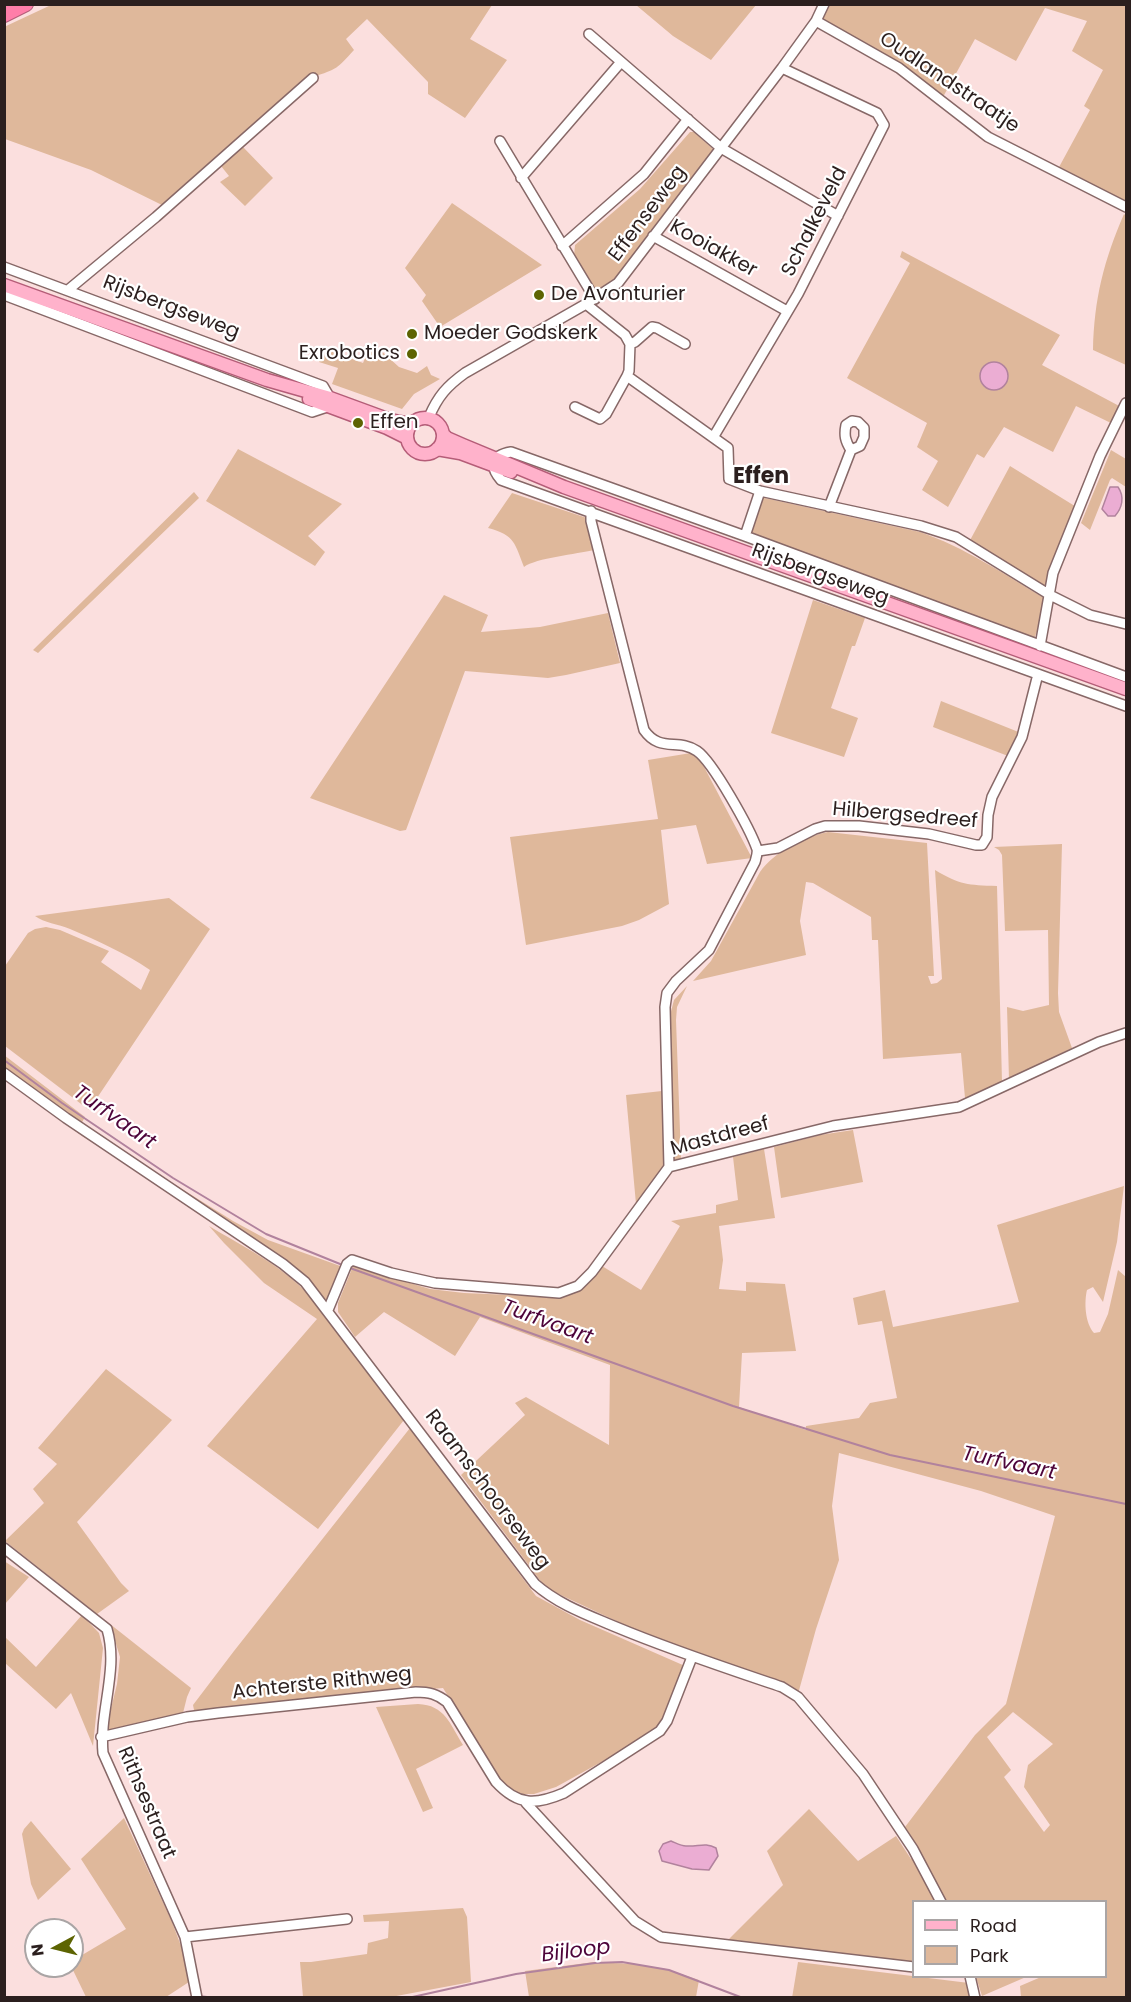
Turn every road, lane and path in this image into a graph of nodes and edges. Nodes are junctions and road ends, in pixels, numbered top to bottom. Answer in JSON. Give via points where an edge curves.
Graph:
{"nodes":[{"id":1,"x":26,"y":4,"type":"edge"},
{"id":2,"x":824,"y":4,"type":"edge"},
{"id":3,"x":4,"y":15,"type":"edge"},
{"id":4,"x":816,"y":21,"type":"junction"},
{"id":5,"x":589,"y":34,"type":"dead end"},
{"id":6,"x":621,"y":62,"type":"junction"},
{"id":7,"x":782,"y":68,"type":"junction"},
{"id":8,"x":314,"y":78,"type":"dead end"},
{"id":9,"x":688,"y":119,"type":"junction"},
{"id":10,"x":500,"y":141,"type":"dead end"},
{"id":11,"x":721,"y":148,"type":"junction"},
{"id":12,"x":521,"y":178,"type":"junction"},
{"id":13,"x":1126,"y":207,"type":"edge"},
{"id":14,"x":838,"y":216,"type":"junction"},
{"id":15,"x":653,"y":236,"type":"junction"},
{"id":16,"x":562,"y":246,"type":"junction"},
{"id":17,"x":4,"y":267,"type":"edge"},
{"id":18,"x":4,"y":285,"type":"edge"},
{"id":19,"x":68,"y":290,"type":"junction"},
{"id":20,"x":4,"y":295,"type":"edge"},
{"id":21,"x":595,"y":299,"type":"junction"},
{"id":22,"x":586,"y":304,"type":"junction"},
{"id":23,"x":788,"y":311,"type":"junction"},
{"id":24,"x":630,"y":344,"type":"junction"},
{"id":25,"x":685,"y":344,"type":"dead end"},
{"id":26,"x":627,"y":376,"type":"junction"},
{"id":27,"x":328,"y":403,"type":"junction"},
{"id":28,"x":1126,"y":404,"type":"edge"},
{"id":29,"x":575,"y":406,"type":"dead end"},
{"id":30,"x":429,"y":417,"type":"junction"},
{"id":31,"x":411,"y":424,"type":"junction"},
{"id":32,"x":443,"y":434,"type":"junction"},
{"id":33,"x":714,"y":436,"type":"junction"},
{"id":34,"x":407,"y":438,"type":"junction"},
{"id":35,"x":437,"y":449,"type":"junction"},
{"id":36,"x":851,"y":450,"type":"dead end"},
{"id":37,"x":494,"y":462,"type":"junction"},
{"id":38,"x":760,"y":491,"type":"junction"},
{"id":39,"x":829,"y":507,"type":"junction"},
{"id":40,"x":591,"y":511,"type":"junction"},
{"id":41,"x":745,"y":536,"type":"junction"},
{"id":42,"x":1050,"y":595,"type":"junction"},
{"id":43,"x":1126,"y":624,"type":"edge"},
{"id":44,"x":1040,"y":646,"type":"junction"},
{"id":45,"x":1038,"y":674,"type":"junction"},
{"id":46,"x":1126,"y":677,"type":"edge"},
{"id":47,"x":1126,"y":689,"type":"edge"},
{"id":48,"x":1126,"y":706,"type":"edge"},
{"id":49,"x":758,"y":851,"type":"junction"},
{"id":50,"x":1126,"y":1033,"type":"edge"},
{"id":51,"x":4,"y":1073,"type":"edge"},
{"id":52,"x":669,"y":1167,"type":"junction"},
{"id":53,"x":328,"y":1310,"type":"junction"},
{"id":54,"x":4,"y":1548,"type":"edge"},
{"id":55,"x":692,"y":1657,"type":"junction"},
{"id":56,"x":101,"y":1737,"type":"junction"},
{"id":57,"x":526,"y":1803,"type":"junction"},
{"id":58,"x":939,"y":1900,"type":"edge"},
{"id":59,"x":347,"y":1919,"type":"dead end"},
{"id":60,"x":185,"y":1937,"type":"junction"},
{"id":61,"x":912,"y":1967,"type":"edge"},
{"id":62,"x":970,"y":1978,"type":"edge"},
{"id":63,"x":196,"y":1994,"type":"edge"},
{"id":64,"x":975,"y":1998,"type":"edge"}],
"edges":[{"from":1,"to":3,"type":"highway"},
{"from":2,"to":4,"type":"street","name":"Effenseweg"},
{"from":4,"to":7,"type":"street","name":"Effenseweg"},
{"from":4,"to":13,"type":"street","name":"Oudlandstraatje","via":[[899,68],[988,136]]},
{"from":5,"to":6,"type":"street"},
{"from":6,"to":9,"type":"street"},
{"from":6,"to":12,"type":"street"},
{"from":7,"to":11,"type":"street","name":"Effenseweg"},
{"from":7,"to":14,"type":"street","name":"Schalkeveld","via":[[877,113],[884,122]]},
{"from":8,"to":19,"type":"street"},
{"from":9,"to":11,"type":"street"},
{"from":9,"to":16,"type":"street","via":[[644,174]]},
{"from":10,"to":12,"type":"street"},
{"from":11,"to":14,"type":"street"},
{"from":11,"to":15,"type":"street","name":"Effenseweg"},
{"from":12,"to":16,"type":"street"},
{"from":14,"to":23,"type":"street","name":"Schalkeveld"},
{"from":15,"to":21,"type":"street","name":"Effenseweg","via":[[618,283]]},
{"from":15,"to":23,"type":"street","name":"Kooiakker"},
{"from":16,"to":21,"type":"street"},
{"from":17,"to":19,"type":"street","name":"Rijsbergseweg"},
{"from":18,"to":27,"type":"main road","name":"Rijsbergseweg"},
{"from":19,"to":27,"type":"street","name":"Rijsbergseweg","via":[[323,386]]},
{"from":20,"to":27,"type":"street","via":[[312,411]]},
{"from":21,"to":22,"type":"street","name":"Effenseweg"},
{"from":22,"to":24,"type":"street","via":[[625,334]]},
{"from":22,"to":30,"type":"street","name":"Effenseweg","via":[[465,373],[447,386]]},
{"from":23,"to":33,"type":"street","name":"Schalkeveld"},
{"from":24,"to":25,"type":"street","via":[[652,327]]},
{"from":24,"to":26,"type":"street"},
{"from":26,"to":29,"type":"street","via":[[600,419]]},
{"from":26,"to":33,"type":"street"},
{"from":27,"to":31,"type":"main road","name":"Rijsbergseweg"},
{"from":27,"to":34,"type":"main road","name":"Rijsbergseweg"},
{"from":28,"to":42,"type":"street","via":[[1100,456],[1053,573]]},
{"from":30,"to":31,"type":"main road"},
{"from":30,"to":32,"type":"main road"},
{"from":31,"to":34,"type":"main road"},
{"from":32,"to":35,"type":"main road"},
{"from":32,"to":37,"type":"main road","name":"Rijsbergseweg"},
{"from":33,"to":38,"type":"street","via":[[728,448],[729,479]]},
{"from":34,"to":35,"type":"main road","via":[[413,451],[427,454]]},
{"from":35,"to":37,"type":"main road","name":"Rijsbergseweg"},
{"from":36,"to":39,"type":"street"},
{"from":37,"to":40,"type":"street","name":"Rijsbergseweg","via":[[495,474],[501,480]]},
{"from":37,"to":41,"type":"street","name":"Rijsbergseweg","via":[[501,454],[512,452]]},
{"from":37,"to":47,"type":"main road","name":"Rijsbergseweg"},
{"from":38,"to":39,"type":"street"},
{"from":38,"to":41,"type":"street"},
{"from":39,"to":42,"type":"street","via":[[956,537]]},
{"from":40,"to":45,"type":"street","name":"Rijsbergseweg"},
{"from":40,"to":49,"type":"street","via":[[644,730],[657,742],[686,746],[704,756]]},
{"from":41,"to":44,"type":"street","name":"Rijsbergseweg"},
{"from":42,"to":43,"type":"street","via":[[1090,615]]},
{"from":42,"to":44,"type":"street"},
{"from":44,"to":46,"type":"street","name":"Rijsbergseweg"},
{"from":45,"to":48,"type":"street","name":"Rijsbergseweg"},
{"from":45,"to":49,"type":"street","name":"Hilbergsedreef","via":[[1022,736],[992,797],[987,837],[982,845],[929,834],[825,826],[778,848]]},
{"from":49,"to":52,"type":"street","via":[[708,950],[668,993],[665,1006]]},
{"from":50,"to":52,"type":"street","name":"Mastdreef","via":[[959,1107],[833,1126]]},
{"from":51,"to":53,"type":"street","name":"Raamschoorseweg","via":[[283,1264],[305,1282]]},
{"from":52,"to":53,"type":"street","name":"Mastdreef","via":[[578,1287],[559,1293],[435,1283],[352,1260]]},
{"from":53,"to":55,"type":"street","name":"Raamschoorseweg","via":[[535,1584],[572,1608]]},
{"from":54,"to":56,"type":"street","name":"Rithsestraat","via":[[107,1629],[111,1661]]},
{"from":55,"to":57,"type":"street","via":[[660,1731],[564,1793]]},
{"from":55,"to":58,"type":"street","name":"Raamschoorseweg","via":[[782,1687],[798,1697],[863,1774],[913,1849]]},
{"from":56,"to":57,"type":"street","name":"Achterste Rithweg","via":[[214,1713],[429,1692],[447,1701],[502,1789]]},
{"from":56,"to":60,"type":"street","name":"Rithsestraat","via":[[107,1766]]},
{"from":57,"to":61,"type":"street","name":"Achterste Rithweg","via":[[635,1921],[661,1937]]},
{"from":59,"to":60,"type":"street"},
{"from":60,"to":63,"type":"street","name":"Rithsestraat"},
{"from":62,"to":64,"type":"street"}]}
